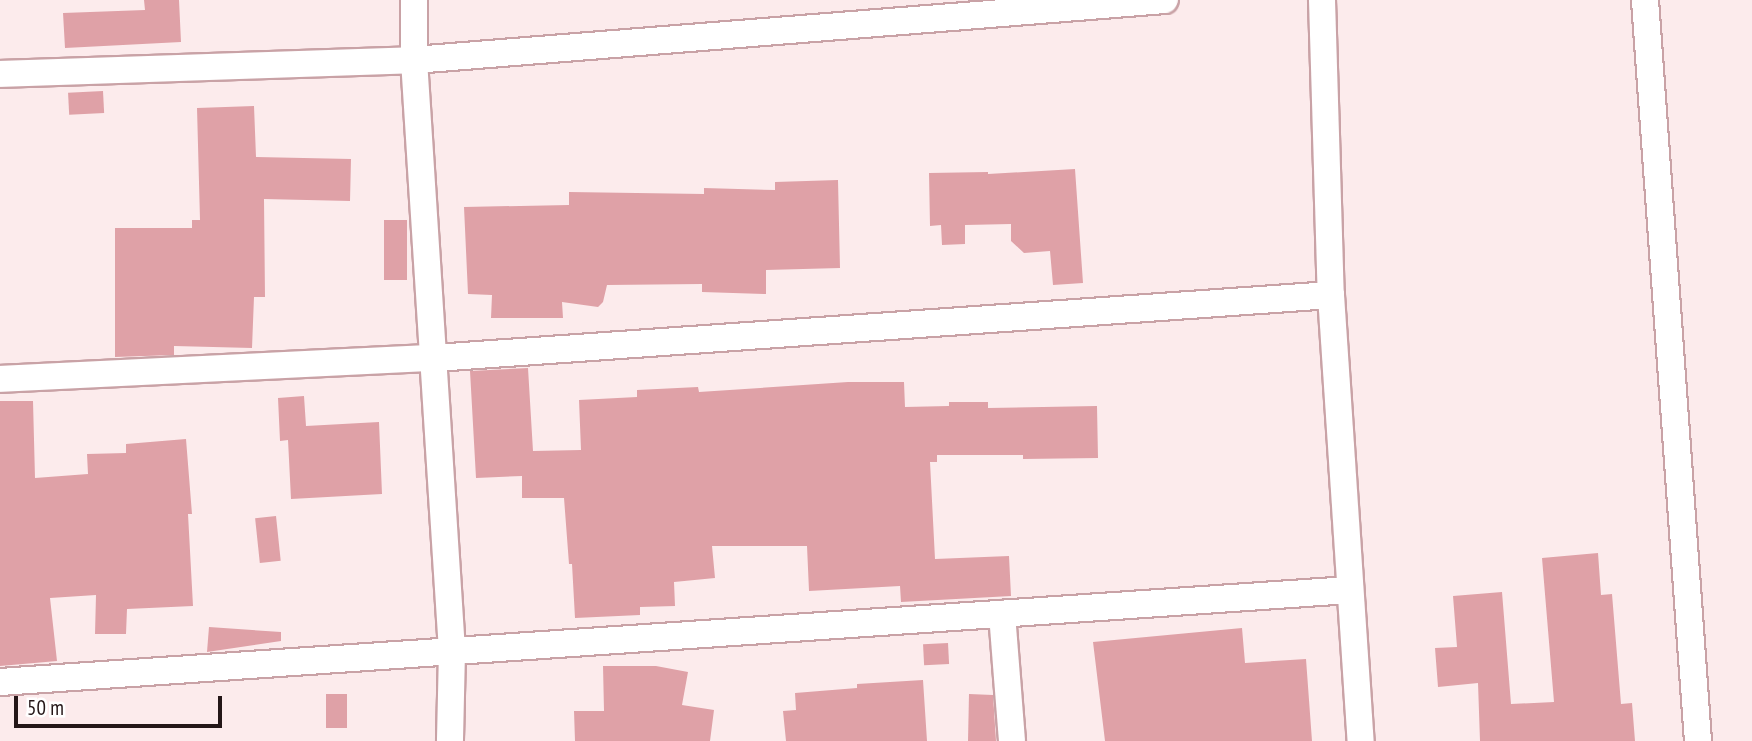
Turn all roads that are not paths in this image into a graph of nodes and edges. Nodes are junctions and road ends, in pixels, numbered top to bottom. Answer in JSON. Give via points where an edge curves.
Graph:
{"nodes":[{"id":1,"x":414,"y":0,"type":"edge"},
{"id":2,"x":1165,"y":0,"type":"edge"},
{"id":3,"x":1322,"y":0,"type":"edge"},
{"id":4,"x":1645,"y":0,"type":"edge"},
{"id":5,"x":414,"y":60,"type":"junction"},
{"id":6,"x":0,"y":74,"type":"edge"},
{"id":7,"x":1331,"y":295,"type":"junction"},
{"id":8,"x":435,"y":358,"type":"junction"},
{"id":9,"x":0,"y":379,"type":"edge"},
{"id":10,"x":1349,"y":590,"type":"junction"},
{"id":11,"x":1002,"y":614,"type":"junction"},
{"id":12,"x":452,"y":651,"type":"junction"},
{"id":13,"x":0,"y":682,"type":"edge"},
{"id":14,"x":450,"y":741,"type":"edge"},
{"id":15,"x":1012,"y":741,"type":"edge"},
{"id":16,"x":1361,"y":741,"type":"edge"},
{"id":17,"x":1698,"y":741,"type":"edge"}],
"edges":[{"from":1,"to":5,"type":"street"},
{"from":2,"to":5,"type":"street"},
{"from":3,"to":7,"type":"street"},
{"from":4,"to":17,"type":"street"},
{"from":5,"to":6,"type":"street"},
{"from":5,"to":8,"type":"street"},
{"from":7,"to":8,"type":"street"},
{"from":7,"to":10,"type":"street"},
{"from":8,"to":9,"type":"street"},
{"from":8,"to":12,"type":"street"},
{"from":10,"to":11,"type":"street"},
{"from":10,"to":16,"type":"street"},
{"from":11,"to":12,"type":"street"},
{"from":11,"to":15,"type":"street"},
{"from":12,"to":13,"type":"street"},
{"from":12,"to":14,"type":"street"}]}
